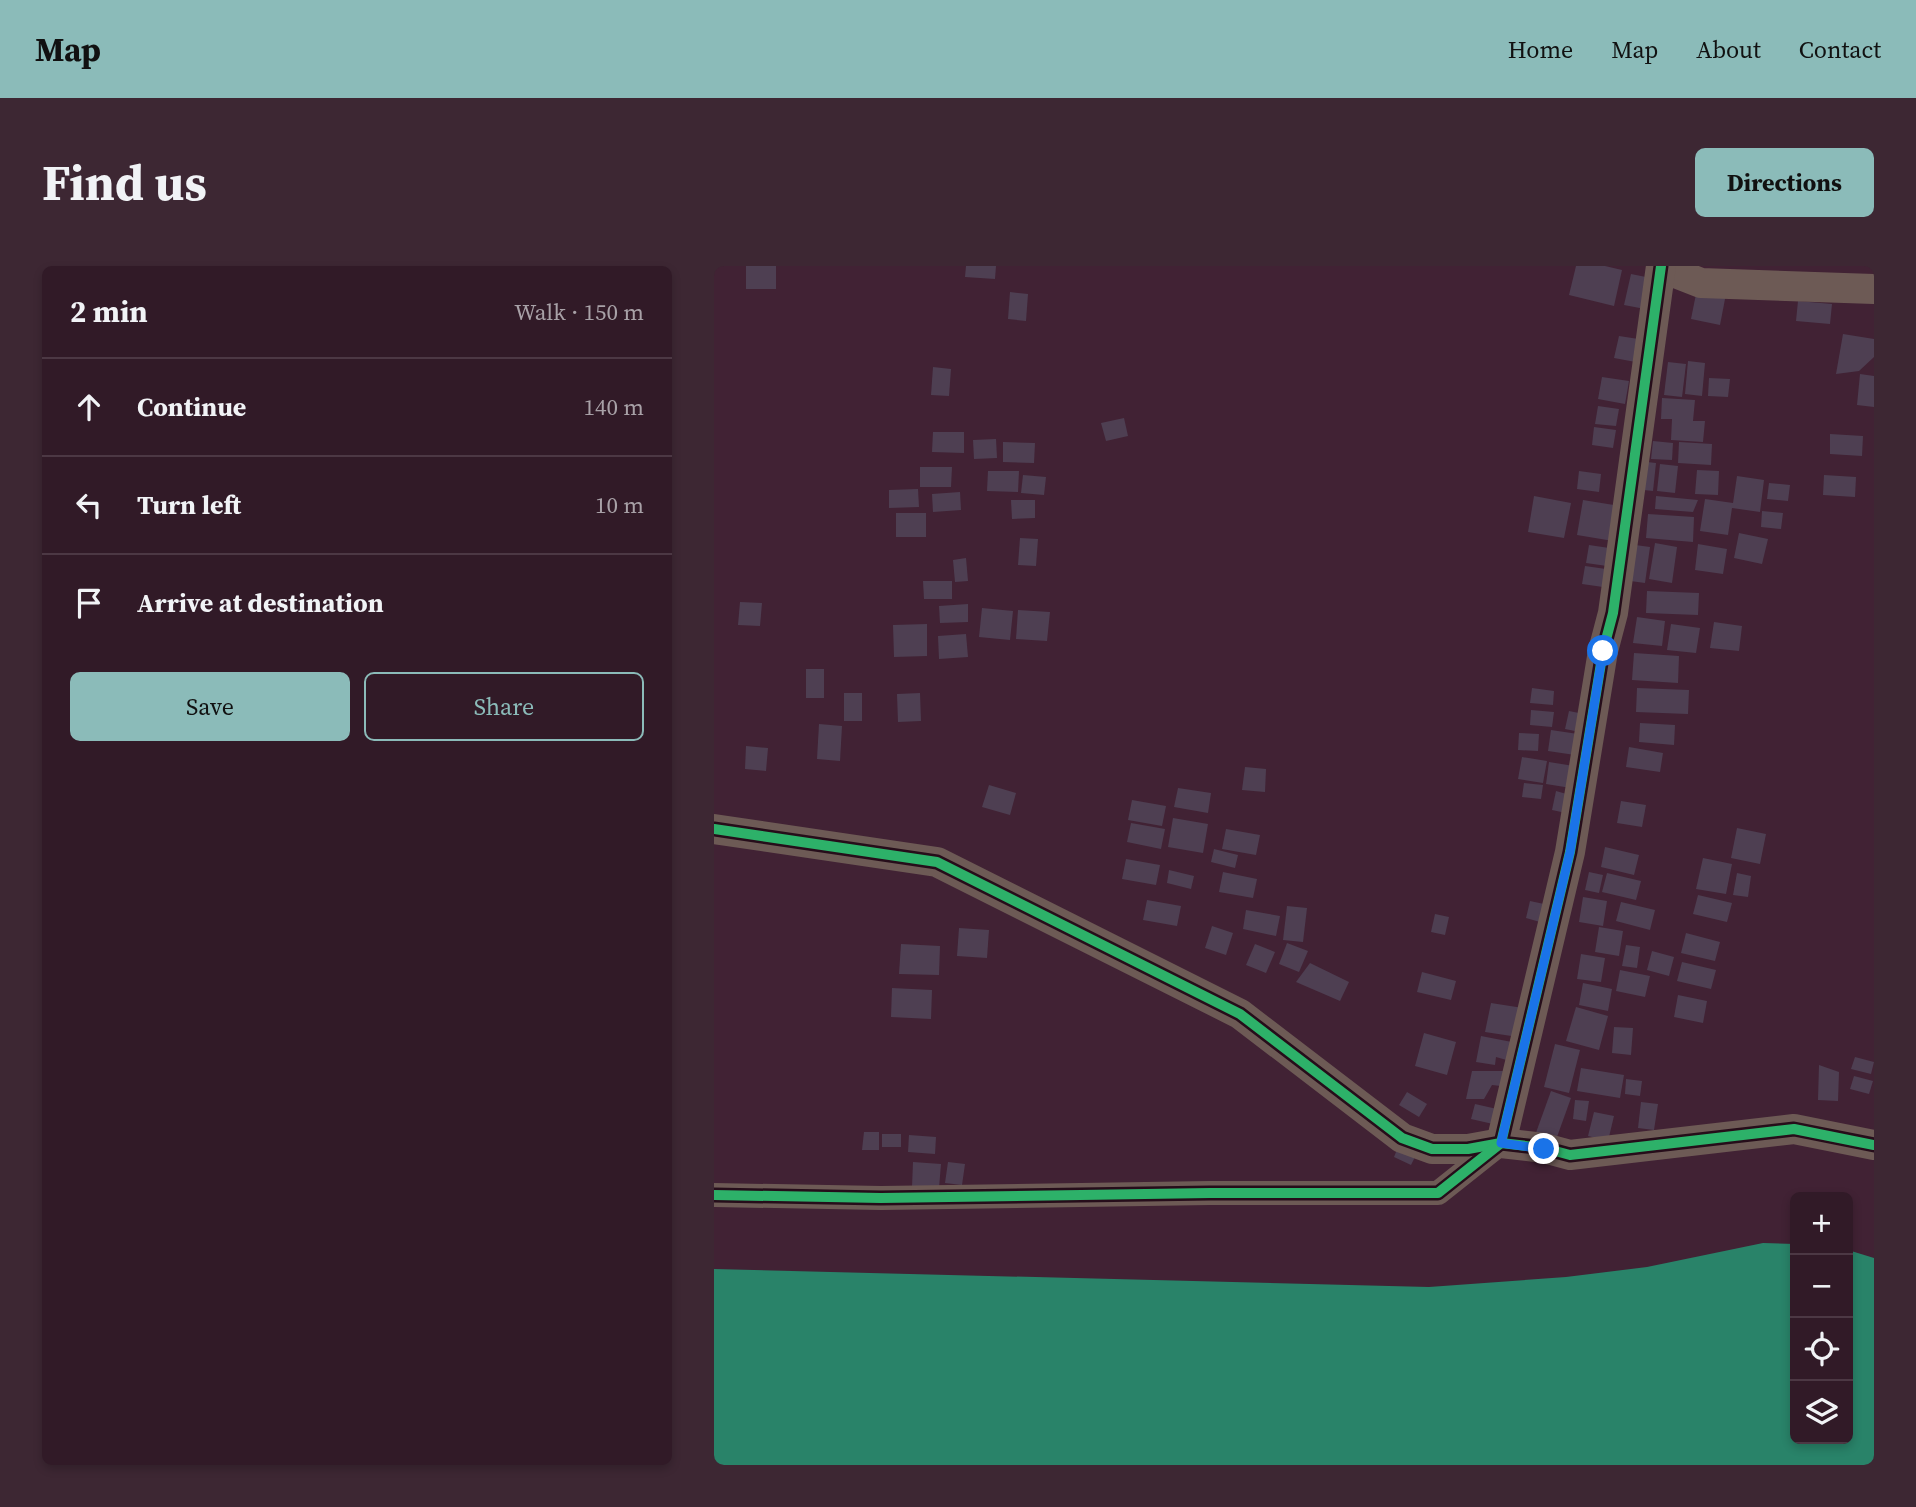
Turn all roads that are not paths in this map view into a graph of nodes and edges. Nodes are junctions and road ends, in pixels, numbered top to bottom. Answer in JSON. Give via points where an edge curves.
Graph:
{"nodes":[{"id":1,"x":1661,"y":266,"type":"edge"},
{"id":2,"x":1671,"y":266,"type":"edge"},
{"id":3,"x":1874,"y":289,"type":"edge"},
{"id":4,"x":714,"y":829,"type":"edge"},
{"id":5,"x":1501,"y":1143,"type":"junction"},
{"id":6,"x":1874,"y":1145,"type":"edge"},
{"id":7,"x":714,"y":1195,"type":"edge"}],
"edges":[{"from":1,"to":5,"type":"street","via":[[1613,613],[1570,852]]},
{"from":2,"to":3,"type":"street","via":[[1678,274],[1701,283]]},
{"from":4,"to":5,"type":"street","via":[[937,862],[1240,1013],[1402,1138],[1432,1149]]},
{"from":5,"to":6,"type":"street","via":[[1570,1155],[1794,1129]]},
{"from":5,"to":7,"type":"street","via":[[1438,1193]]}]}
